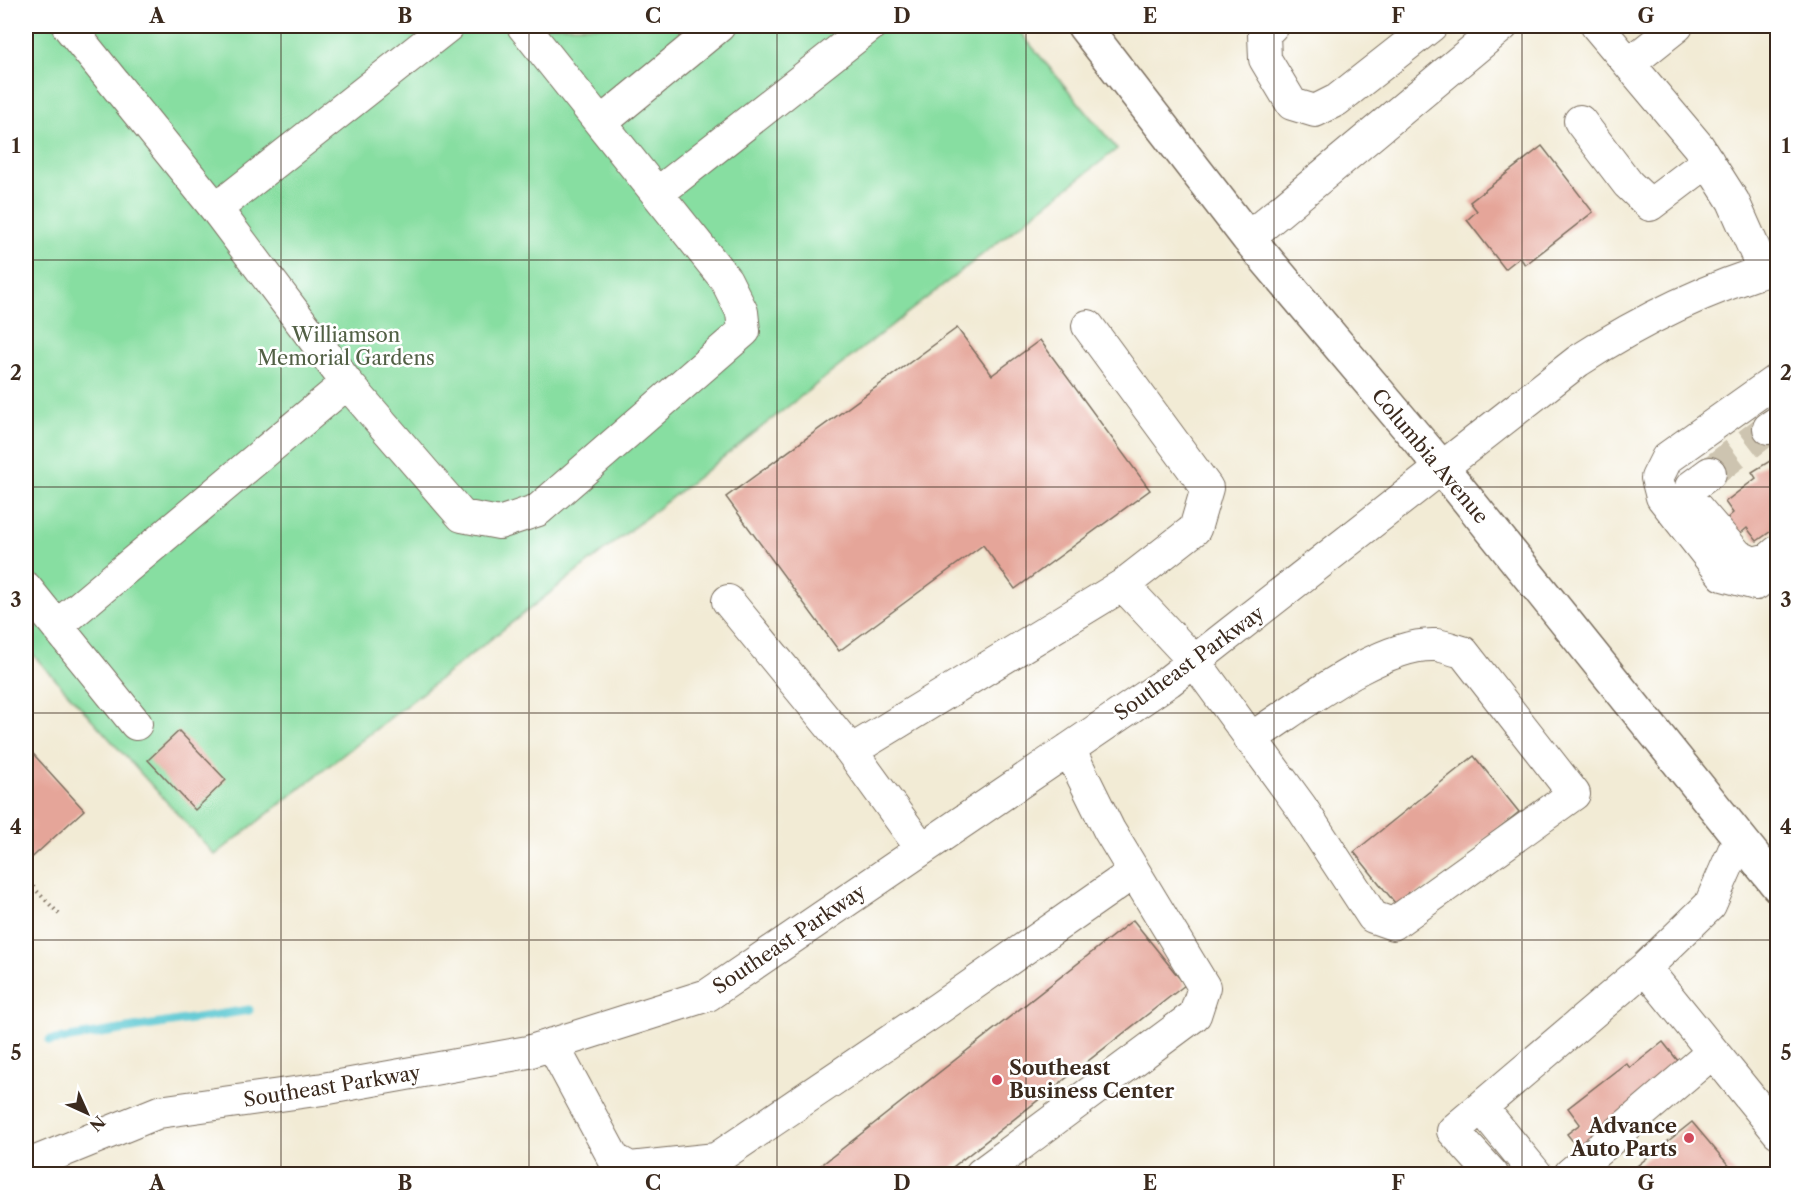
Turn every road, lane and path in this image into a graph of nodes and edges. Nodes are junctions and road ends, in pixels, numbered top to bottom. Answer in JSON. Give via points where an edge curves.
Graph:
{"nodes":[{"id":1,"x":68,"y":26,"type":"edge"},
{"id":2,"x":447,"y":26,"type":"edge"},
{"id":3,"x":524,"y":26,"type":"edge"},
{"id":4,"x":719,"y":26,"type":"edge"},
{"id":5,"x":870,"y":26,"type":"edge"},
{"id":6,"x":1084,"y":26,"type":"edge"},
{"id":7,"x":1272,"y":26,"type":"edge"},
{"id":8,"x":1431,"y":26,"type":"edge"},
{"id":9,"x":1500,"y":26,"type":"edge"},
{"id":10,"x":1597,"y":26,"type":"edge"},
{"id":11,"x":1677,"y":26,"type":"edge"},
{"id":12,"x":1629,"y":63,"type":"junction"},
{"id":13,"x":1580,"y":121,"type":"dead end"},
{"id":14,"x":602,"y":122,"type":"junction"},
{"id":15,"x":1708,"y":161,"type":"junction"},
{"id":16,"x":658,"y":193,"type":"junction"},
{"id":17,"x":216,"y":209,"type":"junction"},
{"id":18,"x":1248,"y":238,"type":"junction"},
{"id":19,"x":1771,"y":269,"type":"edge"},
{"id":20,"x":1088,"y":326,"type":"dead end"},
{"id":21,"x":1778,"y":379,"type":"edge"},
{"id":22,"x":347,"y":383,"type":"junction"},
{"id":23,"x":1443,"y":469,"type":"junction"},
{"id":24,"x":1710,"y":473,"type":"tunnel mouth"},
{"id":25,"x":1778,"y":552,"type":"edge"},
{"id":26,"x":1778,"y":567,"type":"edge"},
{"id":27,"x":1123,"y":585,"type":"junction"},
{"id":28,"x":26,"y":588,"type":"edge"},
{"id":29,"x":728,"y":601,"type":"dead end"},
{"id":30,"x":57,"y":626,"type":"junction"},
{"id":31,"x":1195,"y":662,"type":"junction"},
{"id":32,"x":136,"y":724,"type":"dead end"},
{"id":33,"x":1250,"y":739,"type":"junction"},
{"id":34,"x":1069,"y":749,"type":"junction"},
{"id":35,"x":851,"y":751,"type":"junction"},
{"id":36,"x":1739,"y":839,"type":"junction"},
{"id":37,"x":922,"y":849,"type":"junction"},
{"id":38,"x":1134,"y":872,"type":"junction"},
{"id":39,"x":33,"y":886,"type":"dead end"},
{"id":40,"x":1778,"y":886,"type":"edge"},
{"id":41,"x":58,"y":914,"type":"dead end"},
{"id":42,"x":1645,"y":968,"type":"junction"},
{"id":43,"x":552,"y":1044,"type":"junction"},
{"id":44,"x":1719,"y":1059,"type":"junction"},
{"id":45,"x":1481,"y":1107,"type":"junction"},
{"id":46,"x":1778,"y":1132,"type":"edge"},
{"id":47,"x":26,"y":1166,"type":"edge"},
{"id":48,"x":981,"y":1174,"type":"edge"},
{"id":49,"x":1492,"y":1174,"type":"edge"},
{"id":50,"x":1536,"y":1174,"type":"edge"},
{"id":51,"x":1570,"y":1174,"type":"edge"},
{"id":52,"x":1599,"y":1174,"type":"edge"}],
"edges":[{"from":1,"to":17,"type":"street"},
{"from":2,"to":17,"type":"street"},
{"from":3,"to":14,"type":"street"},
{"from":4,"to":14,"type":"street"},
{"from":5,"to":16,"type":"street"},
{"from":6,"to":18,"type":"main road","name":"Columbia Avenue"},
{"from":7,"to":8,"type":"street","via":[[1264,34],[1265,59],[1292,104],[1315,111],[1337,100]]},
{"from":9,"to":18,"type":"street"},
{"from":10,"to":12,"type":"street"},
{"from":11,"to":12,"type":"street"},
{"from":12,"to":15,"type":"street"},
{"from":13,"to":15,"type":"street","via":[[1628,184],[1650,205]]},
{"from":14,"to":16,"type":"street"},
{"from":15,"to":19,"type":"street"},
{"from":16,"to":22,"type":"street","via":[[726,280],[742,312],[744,331],[538,510],[499,523],[462,516]]},
{"from":17,"to":22,"type":"street"},
{"from":18,"to":23,"type":"main road","name":"Columbia Avenue"},
{"from":19,"to":23,"type":"street","name":"Southeast Parkway","via":[[1722,284],[1630,328],[1578,361]]},
{"from":20,"to":27,"type":"street","via":[[1207,488],[1196,530]]},
{"from":21,"to":26,"type":"street","via":[[1667,458],[1657,478],[1662,497],[1723,575],[1756,584]]},
{"from":22,"to":30,"type":"street"},
{"from":23,"to":31,"type":"street","name":"Southeast Parkway"},
{"from":23,"to":36,"type":"main road","name":"Columbia Avenue"},
{"from":24,"to":25,"type":"street","via":[[1691,487],[1689,499],[1738,556],[1753,563]]},
{"from":27,"to":31,"type":"street"},
{"from":27,"to":35,"type":"street"},
{"from":28,"to":30,"type":"street"},
{"from":29,"to":35,"type":"street"},
{"from":30,"to":32,"type":"street"},
{"from":31,"to":33,"type":"street"},
{"from":31,"to":34,"type":"street","name":"Southeast Parkway"},
{"from":33,"to":33,"type":"street","via":[[1301,807],[1373,917],[1392,924],[1574,794],[1462,652],[1436,645],[1400,650],[1365,665]]},
{"from":34,"to":37,"type":"street","name":"Southeast Parkway"},
{"from":34,"to":38,"type":"street"},
{"from":35,"to":37,"type":"street"},
{"from":36,"to":40,"type":"main road","name":"Columbia Avenue"},
{"from":36,"to":42,"type":"street","via":[[1710,904]]},
{"from":37,"to":43,"type":"street","name":"Southeast Parkway","via":[[708,995]]},
{"from":38,"to":43,"type":"street","via":[[716,1159],[630,1168],[614,1160]]},
{"from":38,"to":48,"type":"street","via":[[1204,987],[1195,1015]]},
{"from":39,"to":41,"type":"path"},
{"from":42,"to":44,"type":"street"},
{"from":42,"to":45,"type":"street"},
{"from":43,"to":47,"type":"street","name":"Southeast Parkway","via":[[528,1052],[323,1089],[159,1112]]},
{"from":44,"to":46,"type":"street"},
{"from":44,"to":51,"type":"street"},
{"from":44,"to":52,"type":"street"},
{"from":45,"to":49,"type":"street","via":[[1453,1131]]},
{"from":45,"to":50,"type":"street"}]}
